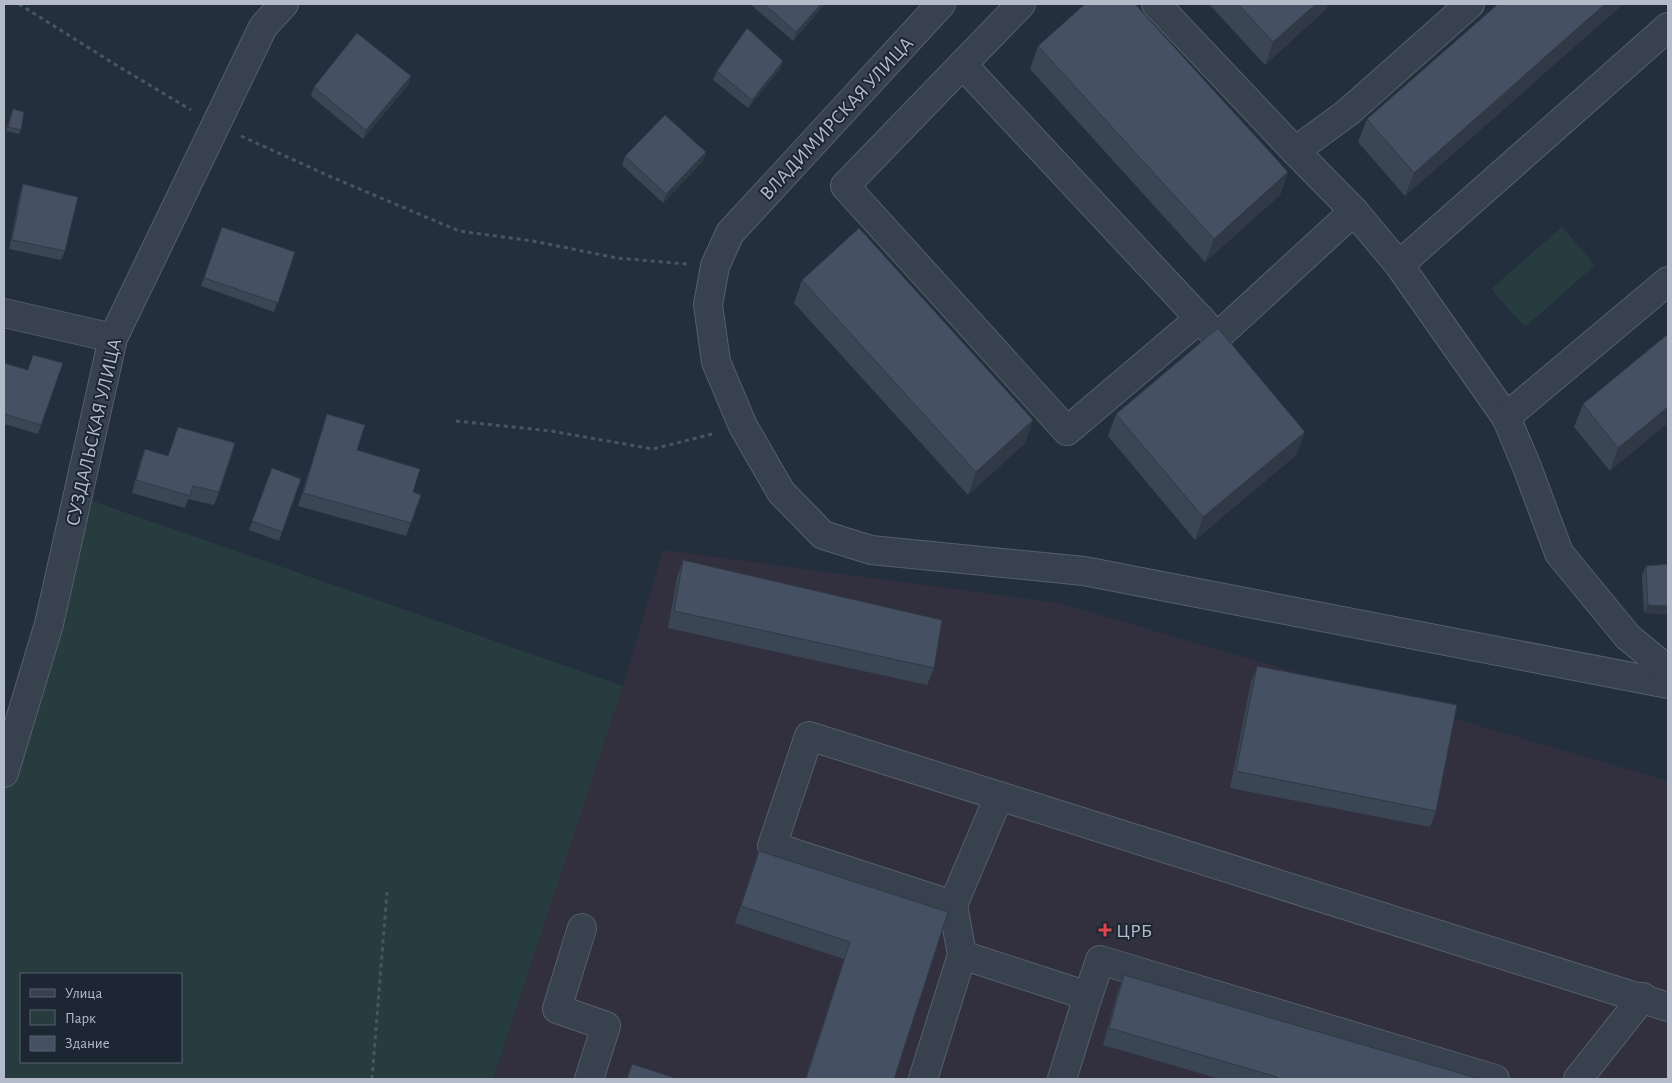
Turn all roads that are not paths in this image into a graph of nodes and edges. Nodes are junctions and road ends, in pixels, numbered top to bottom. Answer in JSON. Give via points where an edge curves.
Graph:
{"nodes":[{"id":1,"x":284,"y":4,"type":"edge"},
{"id":2,"x":941,"y":4,"type":"edge"},
{"id":3,"x":1021,"y":4,"type":"edge"},
{"id":4,"x":1156,"y":4,"type":"edge"},
{"id":5,"x":1470,"y":4,"type":"edge"},
{"id":6,"x":1668,"y":27,"type":"edge"},
{"id":7,"x":963,"y":65,"type":"junction"},
{"id":8,"x":1295,"y":151,"type":"junction"},
{"id":9,"x":1354,"y":211,"type":"junction"},
{"id":10,"x":1399,"y":265,"type":"junction"},
{"id":11,"x":1668,"y":281,"type":"edge"},
{"id":12,"x":4,"y":313,"type":"edge"},
{"id":13,"x":1200,"y":318,"type":"junction"},
{"id":14,"x":113,"y":338,"type":"junction"},
{"id":15,"x":1506,"y":417,"type":"junction"},
{"id":16,"x":1668,"y":670,"type":"edge"},
{"id":17,"x":1668,"y":684,"type":"edge"},
{"id":18,"x":4,"y":773,"type":"edge"},
{"id":19,"x":999,"y":796,"type":"junction"},
{"id":20,"x":953,"y":905,"type":"junction"},
{"id":21,"x":582,"y":928,"type":"dead end"},
{"id":22,"x":962,"y":955,"type":"junction"},
{"id":23,"x":1088,"y":996,"type":"junction"},
{"id":24,"x":1643,"y":997,"type":"junction"},
{"id":25,"x":1668,"y":1006,"type":"edge"},
{"id":26,"x":589,"y":1079,"type":"edge"},
{"id":27,"x":923,"y":1079,"type":"edge"},
{"id":28,"x":1062,"y":1079,"type":"edge"},
{"id":29,"x":1495,"y":1079,"type":"edge"},
{"id":30,"x":1578,"y":1079,"type":"edge"}],
"edges":[{"from":1,"to":14,"type":"street","name":"СУЗДАЛЬСКАЯ УЛИЦА","via":[[263,27]]},
{"from":2,"to":17,"type":"street","name":"ВЛАДИМИРСКАЯ УЛИЦА","via":[[730,233],[715,266],[708,305],[716,362],[743,426],[781,492],[823,535],[871,550],[1084,571]]},
{"from":3,"to":7,"type":"street"},
{"from":4,"to":8,"type":"street"},
{"from":5,"to":8,"type":"street","via":[[1347,113]]},
{"from":6,"to":10,"type":"street"},
{"from":7,"to":13,"type":"street"},
{"from":7,"to":13,"type":"street","via":[[845,186],[1067,431]]},
{"from":8,"to":9,"type":"street"},
{"from":9,"to":10,"type":"street"},
{"from":9,"to":13,"type":"street","via":[[1217,337]]},
{"from":10,"to":15,"type":"street"},
{"from":11,"to":15,"type":"street"},
{"from":12,"to":14,"type":"street"},
{"from":14,"to":18,"type":"street","name":"СУЗДАЛЬСКАЯ УЛИЦА","via":[[49,624]]},
{"from":15,"to":16,"type":"street","via":[[1558,552],[1628,637]]},
{"from":19,"to":20,"type":"street"},
{"from":19,"to":20,"type":"street","via":[[809,736],[772,846]]},
{"from":19,"to":24,"type":"street"},
{"from":20,"to":22,"type":"street"},
{"from":21,"to":26,"type":"street","via":[[557,1009],[606,1026]]},
{"from":22,"to":23,"type":"street"},
{"from":22,"to":27,"type":"street"},
{"from":23,"to":28,"type":"street"},
{"from":23,"to":29,"type":"street","via":[[1100,960]]},
{"from":24,"to":25,"type":"street"},
{"from":24,"to":30,"type":"street"}]}
